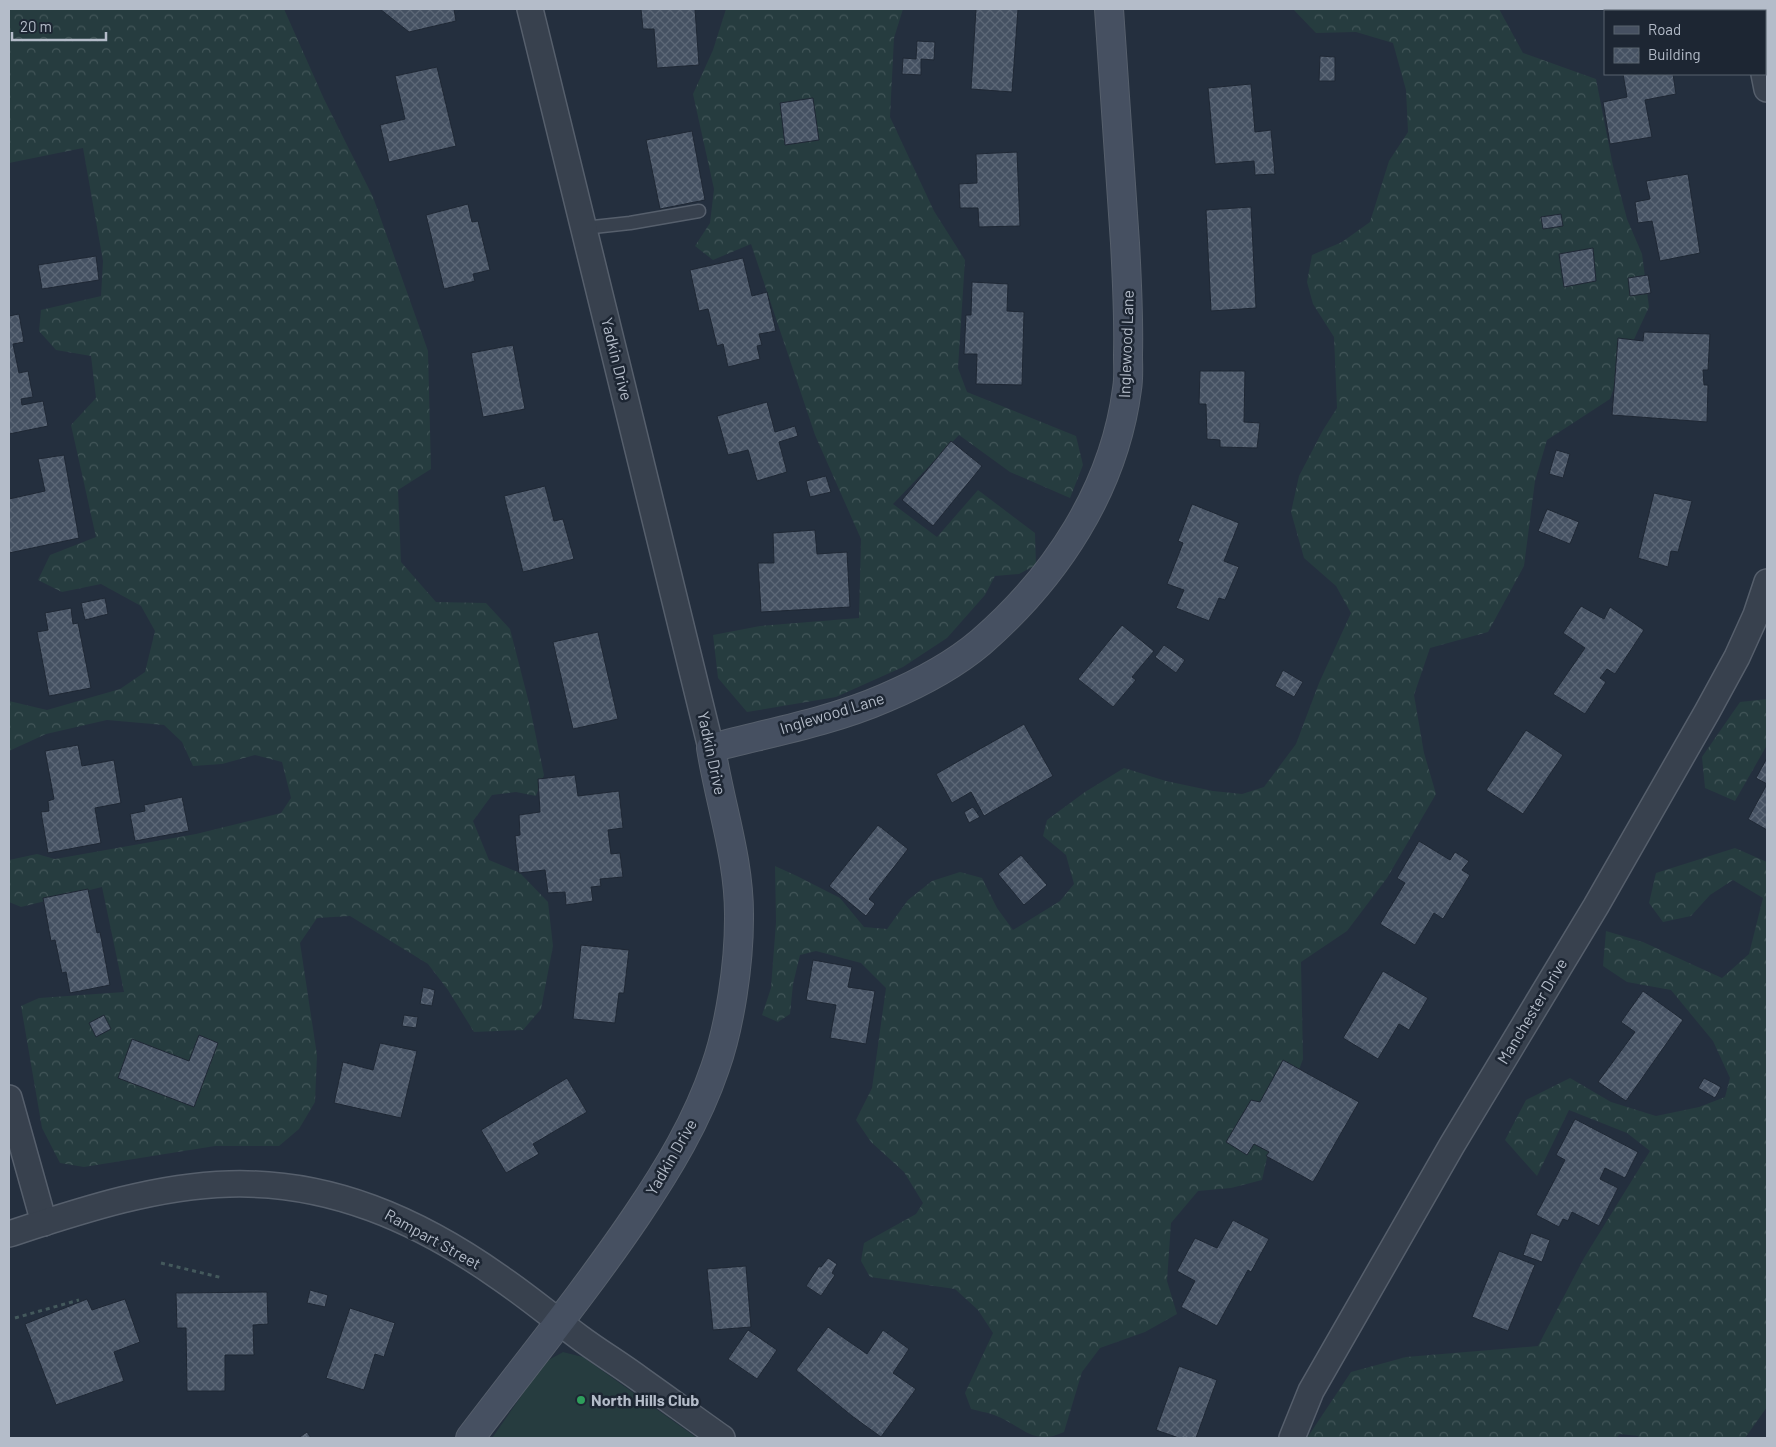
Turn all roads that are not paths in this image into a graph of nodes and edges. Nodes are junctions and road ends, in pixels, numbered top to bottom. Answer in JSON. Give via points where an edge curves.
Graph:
{"nodes":[{"id":1,"x":530,"y":9,"type":"edge"},
{"id":2,"x":1109,"y":9,"type":"edge"},
{"id":3,"x":1764,"y":75,"type":"edge"},
{"id":4,"x":1767,"y":89,"type":"edge"},
{"id":5,"x":699,"y":211,"type":"dead end"},
{"id":6,"x":584,"y":228,"type":"junction"},
{"id":7,"x":1767,"y":582,"type":"edge"},
{"id":8,"x":711,"y":748,"type":"junction"},
{"id":9,"x":9,"y":1098,"type":"edge"},
{"id":10,"x":44,"y":1222,"type":"junction"},
{"id":11,"x":9,"y":1234,"type":"edge"},
{"id":12,"x":558,"y":1322,"type":"junction"},
{"id":13,"x":470,"y":1438,"type":"edge"},
{"id":14,"x":722,"y":1438,"type":"edge"},
{"id":15,"x":1292,"y":1438,"type":"edge"}],
"edges":[{"from":1,"to":6,"type":"street","name":"Yadkin Drive"},
{"from":2,"to":8,"type":"street","name":"Inglewood Lane","via":[[1129,302],[1128,388],[1116,442],[1090,508],[1042,580],[981,642],[952,663],[885,698],[846,713]]},
{"from":3,"to":4,"type":"street"},
{"from":5,"to":6,"type":"lane"},
{"from":6,"to":8,"type":"street","name":"Yadkin Drive"},
{"from":7,"to":15,"type":"street","name":"Manchester Drive","via":[[1737,658],[1596,906],[1452,1145],[1311,1391]]},
{"from":8,"to":12,"type":"street","name":"Yadkin Drive","via":[[733,850],[739,920],[734,984],[716,1067],[681,1145],[655,1187],[609,1257]]},
{"from":9,"to":10,"type":"street"},
{"from":10,"to":11,"type":"street","name":"Rampart Street"},
{"from":10,"to":12,"type":"street","name":"Rampart Street","via":[[164,1190],[229,1184],[270,1185],[319,1193],[378,1209],[416,1226],[500,1277]]},
{"from":12,"to":13,"type":"street","name":"Yadkin Drive"},
{"from":12,"to":14,"type":"street","name":"Rampart Street"}]}
